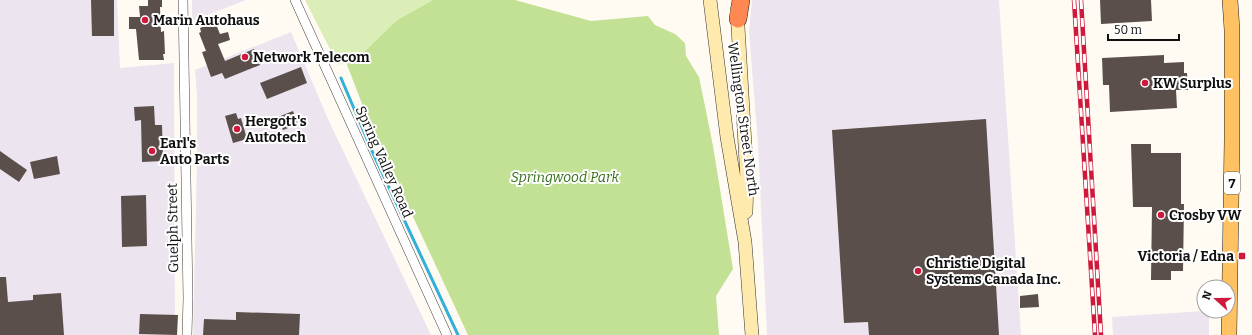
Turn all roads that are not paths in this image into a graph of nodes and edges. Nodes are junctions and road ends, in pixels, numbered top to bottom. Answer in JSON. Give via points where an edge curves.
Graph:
{"nodes":[{"id":1,"x":183,"y":0,"type":"edge"},
{"id":2,"x":295,"y":0,"type":"edge"},
{"id":3,"x":710,"y":0,"type":"edge"},
{"id":4,"x":736,"y":0,"type":"edge"},
{"id":5,"x":741,"y":0,"type":"edge"},
{"id":6,"x":1230,"y":0,"type":"edge"},
{"id":7,"x":738,"y":19,"type":"junction"},
{"id":8,"x":745,"y":242,"type":"junction"},
{"id":9,"x":187,"y":335,"type":"edge"},
{"id":10,"x":447,"y":335,"type":"edge"},
{"id":11,"x":752,"y":335,"type":"edge"},
{"id":12,"x":1230,"y":335,"type":"edge"}],
"edges":[{"from":1,"to":9,"type":"street","name":"Guelph Street"},
{"from":2,"to":10,"type":"street","name":"Spring Valley Road"},
{"from":3,"to":8,"type":"street","name":"Wellington Street North","via":[[727,137]]},
{"from":4,"to":7,"type":"street","name":"Wellington Street North"},
{"from":5,"to":7,"type":"highway"},
{"from":6,"to":12,"type":"main road","number":"7"},
{"from":7,"to":8,"type":"street","name":"Wellington Street North","via":[[747,179]]},
{"from":8,"to":11,"type":"street","name":"Wellington Street North"}]}
